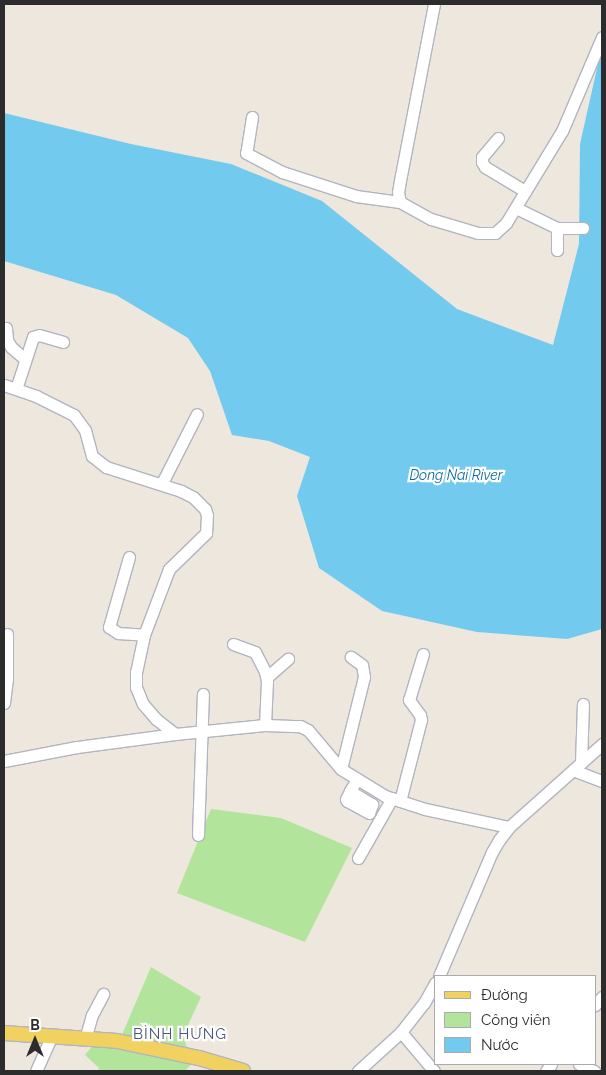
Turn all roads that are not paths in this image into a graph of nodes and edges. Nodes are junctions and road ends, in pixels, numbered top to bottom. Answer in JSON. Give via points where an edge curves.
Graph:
{"nodes":[{"id":1,"x":434,"y":4,"type":"edge"},
{"id":2,"x":602,"y":37,"type":"edge"},
{"id":3,"x":252,"y":117,"type":"dead end"},
{"id":4,"x":498,"y":138,"type":"dead end"},
{"id":5,"x":525,"y":191,"type":"junction"},
{"id":6,"x":400,"y":202,"type":"junction"},
{"id":7,"x":516,"y":208,"type":"junction"},
{"id":8,"x":557,"y":228,"type":"junction"},
{"id":9,"x":583,"y":228,"type":"dead end"},
{"id":10,"x":557,"y":250,"type":"dead end"},
{"id":11,"x":6,"y":328,"type":"dead end"},
{"id":12,"x":63,"y":342,"type":"dead end"},
{"id":13,"x":25,"y":359,"type":"junction"},
{"id":14,"x":4,"y":385,"type":"edge"},
{"id":15,"x":16,"y":389,"type":"junction"},
{"id":16,"x":197,"y":414,"type":"dead end"},
{"id":17,"x":162,"y":483,"type":"junction"},
{"id":18,"x":129,"y":558,"type":"dead end"},
{"id":19,"x":7,"y":634,"type":"dead end"},
{"id":20,"x":144,"y":635,"type":"junction"},
{"id":21,"x":233,"y":644,"type":"dead end"},
{"id":22,"x":423,"y":654,"type":"dead end"},
{"id":23,"x":352,"y":657,"type":"dead end"},
{"id":24,"x":288,"y":659,"type":"dead end"},
{"id":25,"x":267,"y":677,"type":"junction"},
{"id":26,"x":5,"y":679,"type":"edge"},
{"id":27,"x":203,"y":694,"type":"dead end"},
{"id":28,"x":4,"y":703,"type":"edge"},
{"id":29,"x":583,"y":704,"type":"dead end"},
{"id":30,"x":265,"y":725,"type":"junction"},
{"id":31,"x":201,"y":732,"type":"junction"},
{"id":32,"x":175,"y":734,"type":"junction"},
{"id":33,"x":602,"y":744,"type":"edge"},
{"id":34,"x":4,"y":761,"type":"edge"},
{"id":35,"x":577,"y":767,"type":"junction"},
{"id":36,"x":341,"y":769,"type":"junction"},
{"id":37,"x":357,"y":779,"type":"junction"},
{"id":38,"x":602,"y":781,"type":"edge"},
{"id":39,"x":350,"y":791,"type":"dead end"},
{"id":40,"x":396,"y":799,"type":"junction"},
{"id":41,"x":509,"y":826,"type":"junction"},
{"id":42,"x":198,"y":835,"type":"dead end"},
{"id":43,"x":358,"y":858,"type":"dead end"},
{"id":44,"x":444,"y":975,"type":"edge"},
{"id":45,"x":434,"y":985,"type":"edge"},
{"id":46,"x":103,"y":994,"type":"dead end"},
{"id":47,"x":400,"y":1032,"type":"junction"},
{"id":48,"x":4,"y":1033,"type":"edge"},
{"id":49,"x":51,"y":1037,"type":"junction"},
{"id":50,"x":85,"y":1039,"type":"junction"},
{"id":51,"x":581,"y":1065,"type":"edge"},
{"id":52,"x":36,"y":1071,"type":"edge"},
{"id":53,"x":243,"y":1071,"type":"edge"},
{"id":54,"x":358,"y":1071,"type":"edge"},
{"id":55,"x":434,"y":1071,"type":"edge"},
{"id":56,"x":594,"y":1071,"type":"edge"}],
"edges":[{"from":1,"to":6,"type":"street","via":[[398,192]]},
{"from":2,"to":5,"type":"street","via":[[562,130]]},
{"from":3,"to":6,"type":"street","via":[[246,153],[282,172],[356,196]]},
{"from":4,"to":5,"type":"street","via":[[482,157],[482,162]]},
{"from":5,"to":7,"type":"street"},
{"from":6,"to":7,"type":"street","via":[[431,219],[487,234],[500,230]]},
{"from":7,"to":8,"type":"street"},
{"from":8,"to":9,"type":"street"},
{"from":8,"to":10,"type":"street"},
{"from":11,"to":13,"type":"street","via":[[11,347]]},
{"from":12,"to":13,"type":"street","via":[[39,335],[33,337]]},
{"from":13,"to":15,"type":"street"},
{"from":14,"to":15,"type":"street"},
{"from":15,"to":17,"type":"street","via":[[74,415],[85,430],[89,448],[98,462]]},
{"from":16,"to":17,"type":"street"},
{"from":17,"to":20,"type":"street","via":[[193,497],[205,509],[208,524],[202,539],[169,569]]},
{"from":18,"to":20,"type":"street","via":[[109,627],[118,633]]},
{"from":19,"to":26,"type":"street"},
{"from":20,"to":32,"type":"street","via":[[136,672],[138,695],[156,719]]},
{"from":21,"to":25,"type":"street","via":[[255,652]]},
{"from":22,"to":40,"type":"street","via":[[409,700],[421,720]]},
{"from":23,"to":36,"type":"street","via":[[362,665],[364,677]]},
{"from":24,"to":25,"type":"street"},
{"from":25,"to":30,"type":"street"},
{"from":26,"to":28,"type":"street"},
{"from":27,"to":31,"type":"street"},
{"from":29,"to":35,"type":"street"},
{"from":30,"to":31,"type":"street"},
{"from":30,"to":36,"type":"street","via":[[293,724],[308,730]]},
{"from":31,"to":32,"type":"street"},
{"from":31,"to":42,"type":"street"},
{"from":32,"to":34,"type":"street"},
{"from":33,"to":35,"type":"street"},
{"from":35,"to":38,"type":"street"},
{"from":35,"to":41,"type":"street"},
{"from":36,"to":37,"type":"street"},
{"from":37,"to":39,"type":"street"},
{"from":37,"to":40,"type":"street"},
{"from":40,"to":41,"type":"street","via":[[425,809]]},
{"from":40,"to":43,"type":"street"},
{"from":41,"to":44,"type":"street","via":[[492,852]]},
{"from":45,"to":47,"type":"street","via":[[424,1003]]},
{"from":46,"to":50,"type":"street"},
{"from":47,"to":54,"type":"street"},
{"from":47,"to":55,"type":"street"},
{"from":48,"to":49,"type":"main road"},
{"from":49,"to":50,"type":"main road"},
{"from":49,"to":52,"type":"street"},
{"from":50,"to":53,"type":"main road","via":[[117,1041]]},
{"from":51,"to":56,"type":"street"}]}
